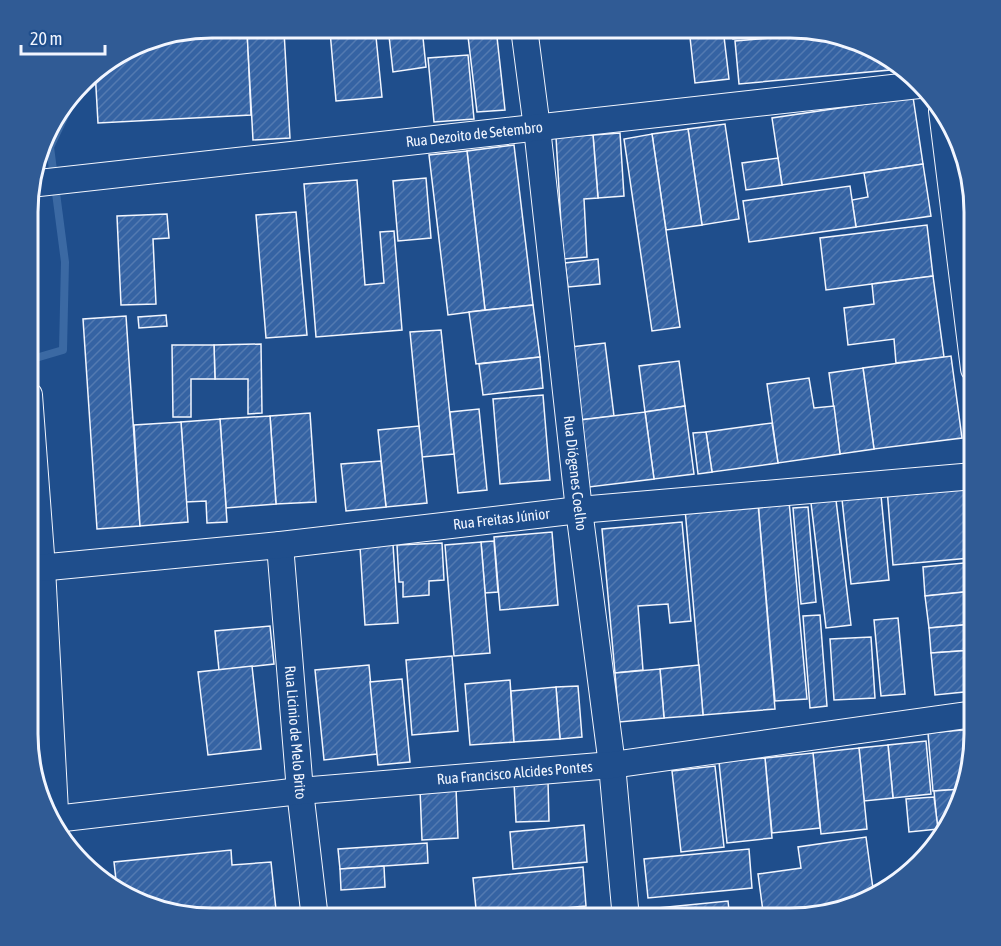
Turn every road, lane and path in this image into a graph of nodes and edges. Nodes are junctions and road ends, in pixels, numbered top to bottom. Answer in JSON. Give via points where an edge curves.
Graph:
{"nodes":[{"id":1,"x":525,"y":38,"type":"edge"},
{"id":2,"x":909,"y":86,"type":"edge"},
{"id":3,"x":537,"y":128,"type":"junction"},
{"id":4,"x":945,"y":135,"type":"edge"},
{"id":5,"x":40,"y":183,"type":"edge"},
{"id":6,"x":963,"y":282,"type":"edge"},
{"id":7,"x":964,"y":477,"type":"edge"},
{"id":8,"x":579,"y":510,"type":"junction"},
{"id":9,"x":280,"y":545,"type":"junction"},
{"id":10,"x":38,"y":568,"type":"edge"},
{"id":11,"x":38,"y":607,"type":"edge"},
{"id":12,"x":964,"y":715,"type":"edge"},
{"id":13,"x":612,"y":765,"type":"junction"},
{"id":14,"x":300,"y":791,"type":"junction"},
{"id":15,"x":54,"y":808,"type":"edge"},
{"id":16,"x":63,"y":824,"type":"edge"},
{"id":17,"x":314,"y":908,"type":"edge"},
{"id":18,"x":625,"y":908,"type":"edge"}],
"edges":[{"from":1,"to":3,"type":"street","name":"Rua Diógenes Coelho"},
{"from":2,"to":3,"type":"street","name":"Rua Dezoito de Setembro"},
{"from":3,"to":5,"type":"street","name":"Rua Dezoito de Setembro"},
{"from":3,"to":8,"type":"street","name":"Rua Diógenes Coelho"},
{"from":4,"to":6,"type":"street"},
{"from":7,"to":8,"type":"street","name":"Rua Freitas Júnior"},
{"from":8,"to":9,"type":"street","name":"Rua Freitas Júnior"},
{"from":8,"to":13,"type":"street","name":"Rua Diógenes Coelho"},
{"from":9,"to":10,"type":"street","name":"Rua Freitas Júnior"},
{"from":9,"to":14,"type":"street","name":"Rua Licinio de Melo Brito"},
{"from":11,"to":15,"type":"street"},
{"from":12,"to":13,"type":"street","name":"Rua Francisco Alcides Pontes"},
{"from":13,"to":14,"type":"street","name":"Rua Francisco Alcides Pontes"},
{"from":13,"to":18,"type":"street","name":"Rua Diógenes Coelho"},
{"from":14,"to":16,"type":"street","name":"Rua Francisco Alcides Pontes"},
{"from":14,"to":17,"type":"street","name":"Rua Licinio de Melo Brito"}]}
